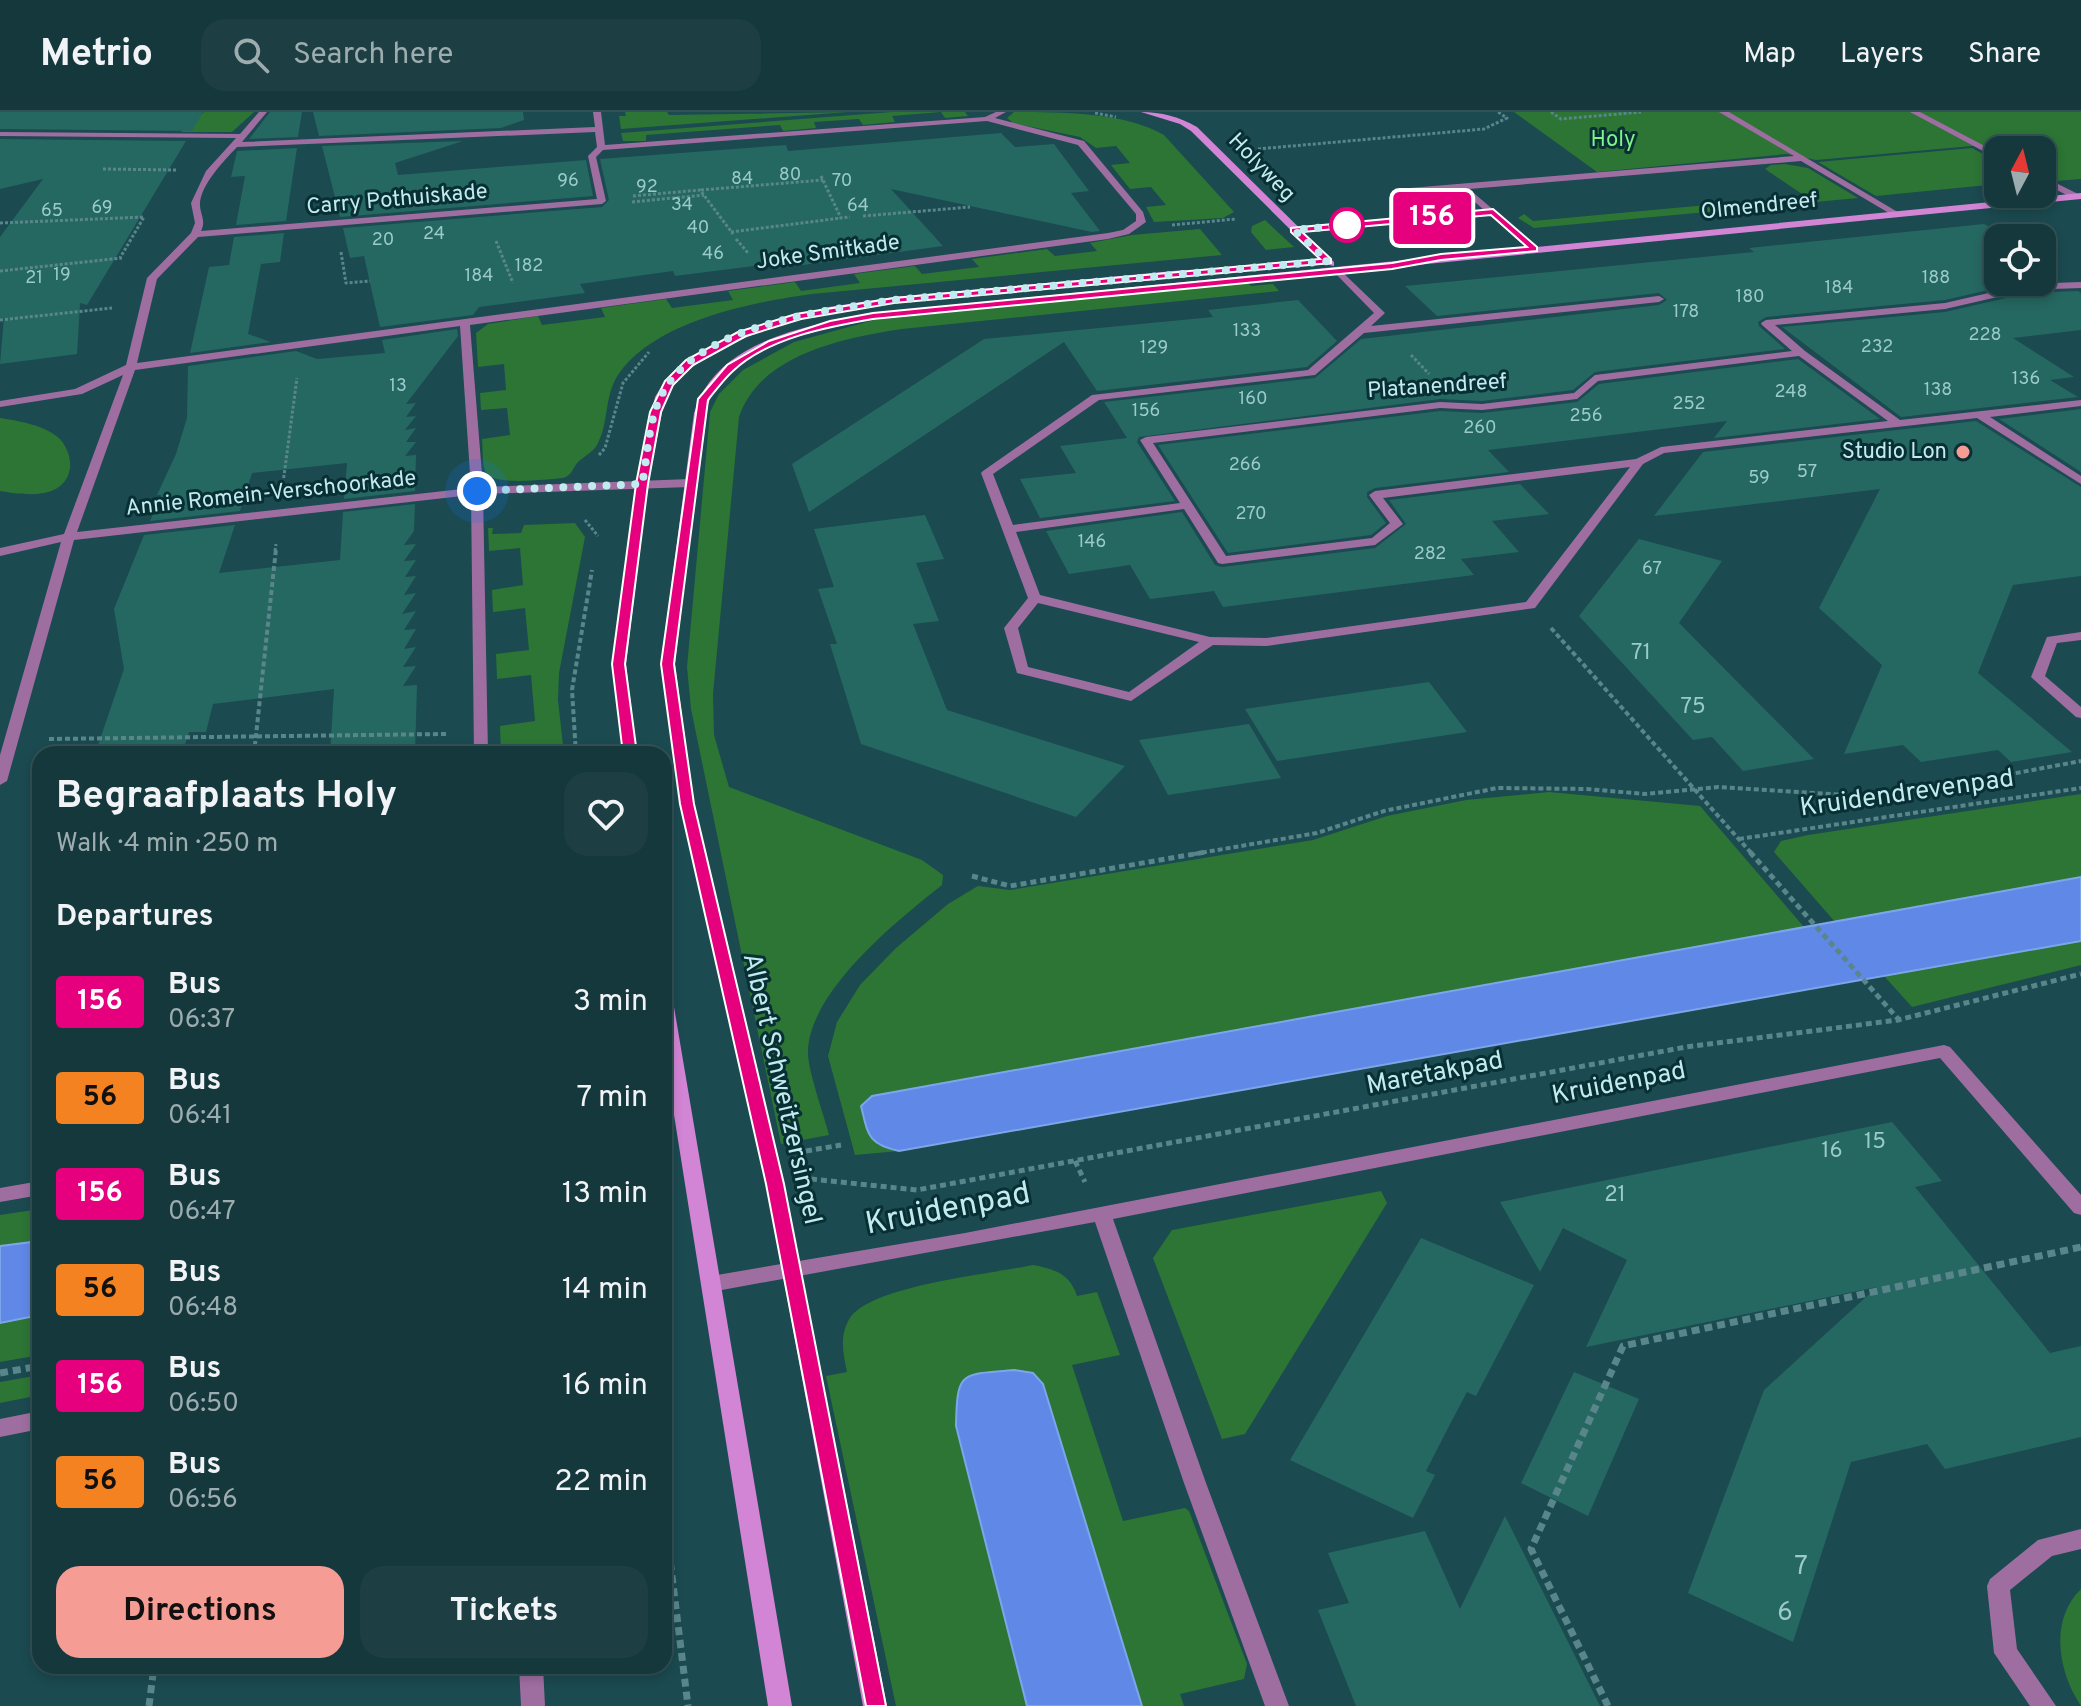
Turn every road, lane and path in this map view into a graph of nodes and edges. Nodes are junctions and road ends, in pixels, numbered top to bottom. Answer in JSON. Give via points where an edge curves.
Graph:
{"nodes":[{"id":1,"x":263,"y":112,"type":"edge"},
{"id":2,"x":597,"y":112,"type":"edge"},
{"id":3,"x":1002,"y":112,"type":"edge"},
{"id":4,"x":1145,"y":112,"type":"edge"},
{"id":5,"x":1498,"y":112,"type":"edge"},
{"id":6,"x":1551,"y":112,"type":"edge"},
{"id":7,"x":1641,"y":112,"type":"edge"},
{"id":8,"x":1723,"y":112,"type":"edge"},
{"id":9,"x":1914,"y":112,"type":"edge"},
{"id":10,"x":987,"y":119,"type":"junction"},
{"id":11,"x":599,"y":129,"type":"junction"},
{"id":12,"x":0,"y":134,"type":"edge"},
{"id":13,"x":243,"y":136,"type":"junction"},
{"id":14,"x":235,"y":145,"type":"junction"},
{"id":15,"x":601,"y":148,"type":"junction"},
{"id":16,"x":1984,"y":149,"type":"edge"},
{"id":17,"x":1218,"y":152,"type":"junction"},
{"id":18,"x":1803,"y":158,"type":"junction"},
{"id":19,"x":1461,"y":186,"type":"junction"},
{"id":20,"x":2056,"y":186,"type":"edge"},
{"id":21,"x":700,"y":190,"type":"junction"},
{"id":22,"x":1398,"y":192,"type":"dead end"},
{"id":23,"x":704,"y":195,"type":"junction"},
{"id":24,"x":2078,"y":196,"type":"edge"},
{"id":25,"x":621,"y":197,"type":"dead end"},
{"id":26,"x":602,"y":201,"type":"junction"},
{"id":27,"x":970,"y":207,"type":"dead end"},
{"id":28,"x":1493,"y":212,"type":"junction"},
{"id":29,"x":1897,"y":214,"type":"junction"},
{"id":30,"x":863,"y":216,"type":"dead end"},
{"id":31,"x":850,"y":217,"type":"dead end"},
{"id":32,"x":841,"y":218,"type":"junction"},
{"id":33,"x":1236,"y":219,"type":"dead end"},
{"id":34,"x":0,"y":223,"type":"edge"},
{"id":35,"x":336,"y":223,"type":"junction"},
{"id":36,"x":1135,"y":228,"type":"junction"},
{"id":37,"x":1294,"y":230,"type":"junction"},
{"id":38,"x":195,"y":234,"type":"junction"},
{"id":39,"x":496,"y":241,"type":"dead end"},
{"id":40,"x":1534,"y":249,"type":"junction"},
{"id":41,"x":1441,"y":257,"type":"junction"},
{"id":42,"x":1328,"y":261,"type":"junction"},
{"id":43,"x":0,"y":271,"type":"edge"},
{"id":44,"x":1338,"y":271,"type":"junction"},
{"id":45,"x":370,"y":281,"type":"dead end"},
{"id":46,"x":2081,"y":285,"type":"edge"},
{"id":47,"x":1659,"y":299,"type":"dead end"},
{"id":48,"x":145,"y":304,"type":"junction"},
{"id":49,"x":525,"y":314,"type":"junction"},
{"id":50,"x":0,"y":320,"type":"edge"},
{"id":51,"x":465,"y":322,"type":"junction"},
{"id":52,"x":1359,"y":330,"type":"junction"},
{"id":53,"x":1801,"y":353,"type":"junction"},
{"id":54,"x":131,"y":367,"type":"junction"},
{"id":55,"x":2081,"y":403,"type":"edge"},
{"id":56,"x":0,"y":404,"type":"edge"},
{"id":57,"x":1980,"y":415,"type":"junction"},
{"id":58,"x":1900,"y":425,"type":"junction"},
{"id":59,"x":1639,"y":462,"type":"junction"},
{"id":60,"x":2081,"y":481,"type":"edge"},
{"id":61,"x":690,"y":483,"type":"junction"},
{"id":62,"x":642,"y":484,"type":"junction"},
{"id":63,"x":583,"y":485,"type":"junction"},
{"id":64,"x":477,"y":491,"type":"junction"},
{"id":65,"x":1188,"y":505,"type":"junction"},
{"id":66,"x":1008,"y":529,"type":"junction"},
{"id":67,"x":0,"y":535,"type":"edge"},
{"id":68,"x":69,"y":537,"type":"junction"},
{"id":69,"x":17,"y":547,"type":"junction"},
{"id":70,"x":596,"y":550,"type":"dead end"},
{"id":71,"x":0,"y":552,"type":"edge"},
{"id":72,"x":593,"y":564,"type":"dead end"},
{"id":73,"x":1035,"y":598,"type":"junction"},
{"id":74,"x":1530,"y":605,"type":"junction"},
{"id":75,"x":2081,"y":636,"type":"edge"},
{"id":76,"x":1210,"y":641,"type":"junction"},
{"id":77,"x":2081,"y":714,"type":"edge"},
{"id":78,"x":479,"y":733,"type":"junction"},
{"id":79,"x":13,"y":739,"type":"junction"},
{"id":80,"x":480,"y":746,"type":"edge"},
{"id":81,"x":576,"y":746,"type":"edge"},
{"id":82,"x":629,"y":746,"type":"edge"},
{"id":83,"x":2081,"y":761,"type":"edge"},
{"id":84,"x":0,"y":781,"type":"edge"},
{"id":85,"x":2081,"y":788,"type":"edge"},
{"id":86,"x":1694,"y":791,"type":"junction"},
{"id":87,"x":1739,"y":839,"type":"junction"},
{"id":88,"x":972,"y":876,"type":"dead end"},
{"id":89,"x":2081,"y":974,"type":"edge"},
{"id":90,"x":1873,"y":990,"type":"dead end"},
{"id":91,"x":672,"y":1044,"type":"edge"},
{"id":92,"x":841,"y":1145,"type":"dead end"},
{"id":93,"x":800,"y":1153,"type":"dead end"},
{"id":94,"x":804,"y":1180,"type":"dead end"},
{"id":95,"x":32,"y":1189,"type":"edge"},
{"id":96,"x":0,"y":1195,"type":"edge"},
{"id":97,"x":2081,"y":1208,"type":"edge"},
{"id":98,"x":1101,"y":1213,"type":"junction"},
{"id":99,"x":2081,"y":1247,"type":"edge"},
{"id":100,"x":792,"y":1270,"type":"junction"},
{"id":101,"x":711,"y":1284,"type":"junction"},
{"id":102,"x":32,"y":1367,"type":"edge"},
{"id":103,"x":0,"y":1373,"type":"edge"},
{"id":104,"x":32,"y":1422,"type":"edge"},
{"id":105,"x":0,"y":1428,"type":"edge"},
{"id":106,"x":2081,"y":1539,"type":"edge"},
{"id":107,"x":672,"y":1576,"type":"edge"},
{"id":108,"x":153,"y":1674,"type":"edge"},
{"id":109,"x":531,"y":1674,"type":"edge"},
{"id":110,"x":149,"y":1706,"type":"edge"},
{"id":111,"x":533,"y":1706,"type":"edge"},
{"id":112,"x":688,"y":1706,"type":"edge"},
{"id":113,"x":780,"y":1706,"type":"edge"},
{"id":114,"x":875,"y":1706,"type":"edge"},
{"id":115,"x":1277,"y":1706,"type":"edge"},
{"id":116,"x":1608,"y":1706,"type":"edge"},
{"id":117,"x":2044,"y":1706,"type":"edge"}],
"edges":[{"from":1,"to":13,"type":"street"},
{"from":2,"to":11,"type":"street"},
{"from":3,"to":10,"type":"street"},
{"from":4,"to":17,"type":"street","name":"Holyweg","via":[[1183,122]]},
{"from":5,"to":17,"type":"path","via":[[1507,118],[1484,129]]},
{"from":6,"to":7,"type":"path","via":[[1561,119]]},
{"from":8,"to":18,"type":"street"},
{"from":9,"to":16,"type":"street"},
{"from":10,"to":15,"type":"street"},
{"from":10,"to":36,"type":"street","via":[[1081,143],[1140,214]]},
{"from":11,"to":14,"type":"street"},
{"from":11,"to":15,"type":"street"},
{"from":12,"to":13,"type":"street"},
{"from":13,"to":14,"type":"street"},
{"from":14,"to":38,"type":"street","via":[[210,171],[195,203],[200,223]]},
{"from":15,"to":26,"type":"street","via":[[592,156]]},
{"from":17,"to":37,"type":"street","name":"Holyweg"},
{"from":18,"to":19,"type":"street"},
{"from":18,"to":29,"type":"street"},
{"from":19,"to":22,"type":"street"},
{"from":19,"to":28,"type":"street"},
{"from":20,"to":24,"type":"street"},
{"from":21,"to":23,"type":"path"},
{"from":21,"to":25,"type":"path"},
{"from":21,"to":32,"type":"path","via":[[822,178]]},
{"from":23,"to":26,"type":"path"},
{"from":23,"to":32,"type":"path","via":[[732,233]]},
{"from":24,"to":29,"type":"street","name":"Olmendreef"},
{"from":26,"to":35,"type":"street","name":"Carry Pothuiskade"},
{"from":27,"to":30,"type":"path"},
{"from":28,"to":37,"type":"street"},
{"from":28,"to":40,"type":"street"},
{"from":29,"to":40,"type":"street","name":"Olmendreef"},
{"from":31,"to":32,"type":"path"},
{"from":33,"to":36,"type":"path"},
{"from":34,"to":43,"type":"path","via":[[144,217],[120,258]]},
{"from":35,"to":38,"type":"street","name":"Carry Pothuiskade"},
{"from":35,"to":45,"type":"path","via":[[346,283]]},
{"from":36,"to":49,"type":"street","name":"Joke Smitkade","via":[[1108,236]]},
{"from":37,"to":42,"type":"street","name":"Holyweg"},
{"from":38,"to":48,"type":"street","via":[[152,278]]},
{"from":39,"to":49,"type":"path"},
{"from":40,"to":41,"type":"street","name":"Olmendreef"},
{"from":41,"to":42,"type":"street","name":"Olmendreef"},
{"from":41,"to":44,"type":"street","name":"Olmendreef"},
{"from":42,"to":44,"type":"street","name":"Holyweg"},
{"from":42,"to":62,"type":"street","name":"Olmendreef","via":[[894,300],[775,323],[715,347],[669,383],[656,412]]},
{"from":44,"to":52,"type":"street","via":[[1380,313]]},
{"from":44,"to":61,"type":"street","name":"Olmendreef","via":[[911,311],[804,331],[749,355],[713,385],[699,413]]},
{"from":46,"to":53,"type":"street","via":[[2028,287],[1945,306],[1766,323]]},
{"from":47,"to":52,"type":"street"},
{"from":48,"to":50,"type":"path"},
{"from":48,"to":54,"type":"street"},
{"from":49,"to":51,"type":"street","name":"Joke Smitkade"},
{"from":51,"to":54,"type":"street","name":"Joke Smitkade"},
{"from":51,"to":64,"type":"street"},
{"from":52,"to":66,"type":"street","via":[[1311,373],[1096,397],[987,473]]},
{"from":53,"to":58,"type":"street"},
{"from":53,"to":65,"type":"street","name":"Platanendreef","via":[[1595,378],[1577,396],[1482,407],[1440,405],[1146,440]]},
{"from":54,"to":56,"type":"street","name":"Joke Smitkade","via":[[78,392]]},
{"from":54,"to":68,"type":"street","name":"Annie Romein-Verschoorkade"},
{"from":55,"to":57,"type":"street","name":"Platanendreef"},
{"from":57,"to":58,"type":"street","name":"Platanendreef"},
{"from":57,"to":60,"type":"street"},
{"from":58,"to":59,"type":"street","name":"Platanendreef","via":[[1661,450]]},
{"from":59,"to":65,"type":"street","name":"Platanendreef","via":[[1375,495],[1397,524],[1375,541],[1222,560]]},
{"from":59,"to":74,"type":"street"},
{"from":61,"to":62,"type":"street","name":"Annie Romein-Verschoorkade"},
{"from":61,"to":100,"type":"street","name":"Albert Schweitzersingel","via":[[668,664],[687,804]]},
{"from":62,"to":63,"type":"street","name":"Annie Romein-Verschoorkade"},
{"from":62,"to":82,"type":"street","via":[[619,664]]},
{"from":63,"to":64,"type":"street","name":"Annie Romein-Verschoorkade"},
{"from":63,"to":70,"type":"path","via":[[577,511],[598,536]]},
{"from":64,"to":68,"type":"street","name":"Annie Romein-Verschoorkade"},
{"from":64,"to":78,"type":"street"},
{"from":65,"to":66,"type":"street"},
{"from":66,"to":73,"type":"street"},
{"from":67,"to":69,"type":"street"},
{"from":68,"to":69,"type":"street"},
{"from":68,"to":79,"type":"street","name":"Annie Romein-Verschoorkade"},
{"from":69,"to":71,"type":"street"},
{"from":72,"to":81,"type":"path","via":[[572,690]]},
{"from":73,"to":76,"type":"street"},
{"from":73,"to":76,"type":"street","via":[[1011,628],[1022,670],[1131,697]]},
{"from":74,"to":76,"type":"street","via":[[1266,642]]},
{"from":74,"to":86,"type":"path"},
{"from":75,"to":77,"type":"street","via":[[2052,640],[2038,677]]},
{"from":78,"to":79,"type":"path"},
{"from":78,"to":80,"type":"street"},
{"from":79,"to":84,"type":"street","name":"Annie Romein-Verschoorkade"},
{"from":83,"to":86,"type":"path","via":[[1864,796],[1718,787]]},
{"from":85,"to":87,"type":"path","name":"Kruidendrevenpad"},
{"from":86,"to":87,"type":"path"},
{"from":86,"to":88,"type":"path","via":[[1497,788],[1384,811],[1317,833],[1010,886]]},
{"from":87,"to":90,"type":"path"},
{"from":89,"to":94,"type":"path","name":"Maretakpad","via":[[1898,1020],[1686,1047],[917,1190]]},
{"from":91,"to":101,"type":"street"},
{"from":92,"to":93,"type":"path"},
{"from":95,"to":96,"type":"street"},
{"from":97,"to":98,"type":"street","name":"Kruidenpad","via":[[1944,1051]]},
{"from":98,"to":100,"type":"street","name":"Kruidenpad"},
{"from":98,"to":115,"type":"street"},
{"from":99,"to":116,"type":"path","via":[[1623,1346],[1531,1549]]},
{"from":100,"to":101,"type":"street","name":"Kruidenpad"},
{"from":100,"to":114,"type":"street","name":"Albert Schweitzersingel"},
{"from":101,"to":113,"type":"street"},
{"from":102,"to":103,"type":"path"},
{"from":104,"to":105,"type":"street"},
{"from":106,"to":117,"type":"street","via":[[2046,1547],[1998,1586],[2006,1653]]},
{"from":107,"to":112,"type":"path"},
{"from":108,"to":110,"type":"path"},
{"from":109,"to":111,"type":"street"}]}
